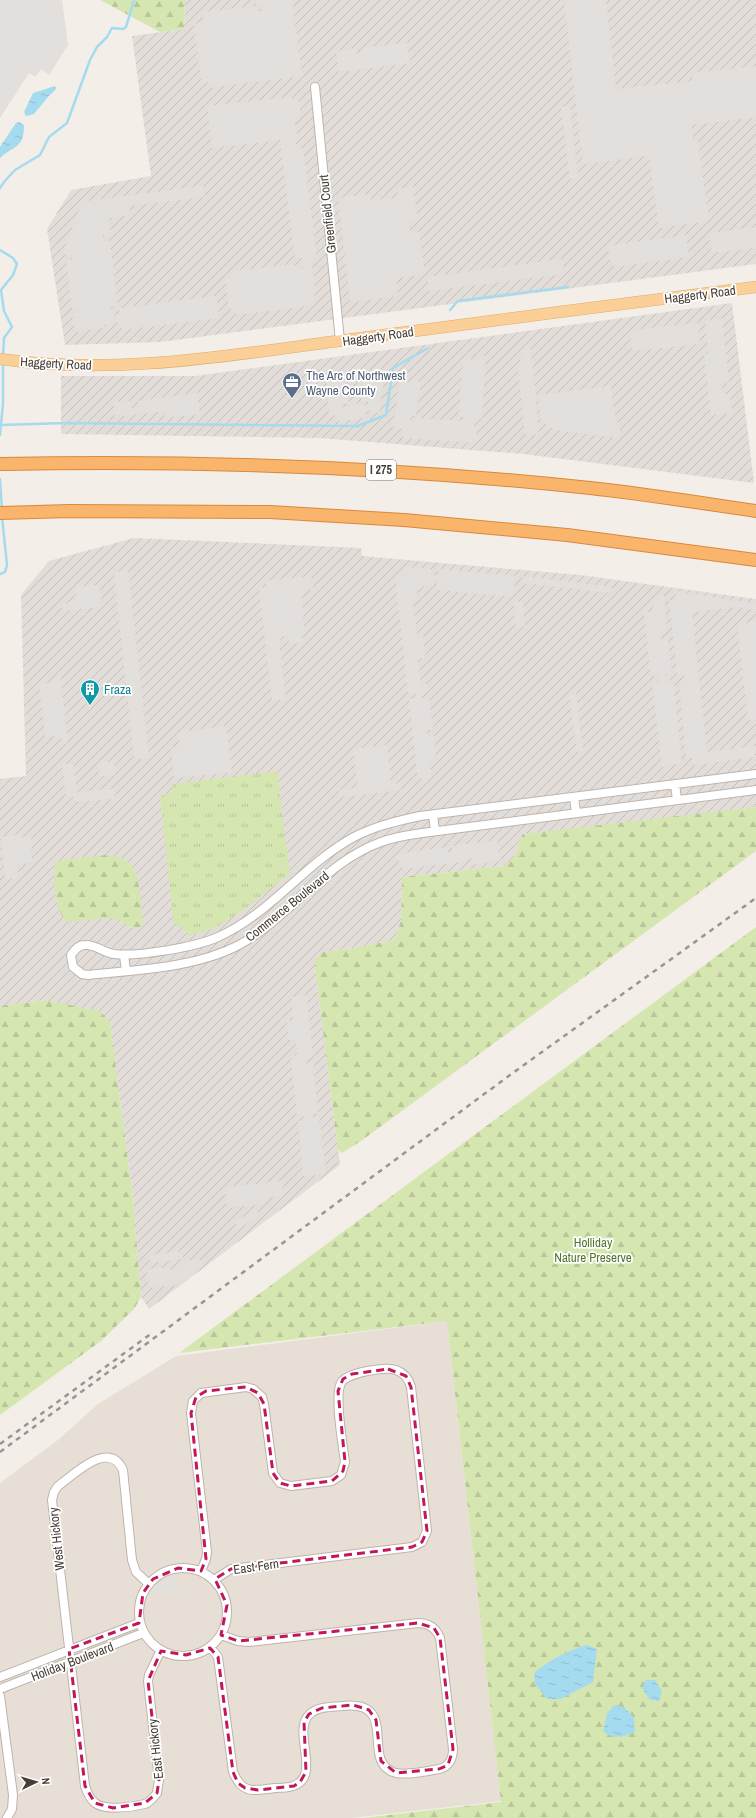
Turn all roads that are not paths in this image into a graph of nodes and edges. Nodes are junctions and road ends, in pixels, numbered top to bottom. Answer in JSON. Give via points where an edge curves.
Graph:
{"nodes":[{"id":1,"x":315,"y":87,"type":"dead end"},
{"id":2,"x":756,"y":286,"type":"edge"},
{"id":3,"x":340,"y":341,"type":"junction"},
{"id":4,"x":5,"y":360,"type":"edge"},
{"id":5,"x":2,"y":464,"type":"edge"},
{"id":6,"x":756,"y":511,"type":"edge"},
{"id":7,"x":4,"y":512,"type":"edge"},
{"id":8,"x":756,"y":560,"type":"edge"},
{"id":9,"x":756,"y":774,"type":"edge"},
{"id":10,"x":675,"y":784,"type":"junction"},
{"id":11,"x":756,"y":790,"type":"edge"},
{"id":12,"x":574,"y":796,"type":"junction"},
{"id":13,"x":677,"y":800,"type":"junction"},
{"id":14,"x":576,"y":813,"type":"junction"},
{"id":15,"x":433,"y":815,"type":"junction"},
{"id":16,"x":435,"y":831,"type":"junction"},
{"id":17,"x":324,"y":857,"type":"junction"},
{"id":18,"x":334,"y":869,"type":"junction"},
{"id":19,"x":124,"y":955,"type":"junction"},
{"id":20,"x":126,"y":971,"type":"junction"},
{"id":21,"x":201,"y":1571,"type":"junction"},
{"id":22,"x":214,"y":1580,"type":"junction"},
{"id":23,"x":149,"y":1584,"type":"junction"},
{"id":24,"x":139,"y":1622,"type":"junction"},
{"id":25,"x":143,"y":1633,"type":"junction"},
{"id":26,"x":221,"y":1635,"type":"junction"},
{"id":27,"x":210,"y":1647,"type":"junction"},
{"id":28,"x":69,"y":1649,"type":"junction"},
{"id":29,"x":162,"y":1650,"type":"junction"},
{"id":30,"x":71,"y":1661,"type":"junction"},
{"id":31,"x":0,"y":1677,"type":"edge"},
{"id":32,"x":0,"y":1689,"type":"edge"},
{"id":33,"x":0,"y":1696,"type":"edge"},
{"id":34,"x":7,"y":1818,"type":"edge"}],
"edges":[{"from":1,"to":3,"type":"street","name":"Greenfield Court"},
{"from":2,"to":3,"type":"main road","name":"Haggerty Road"},
{"from":3,"to":4,"type":"main road","name":"Haggerty Road","via":[[132,365],[50,365]]},
{"from":5,"to":6,"type":"highway","number":"I 275","via":[[190,463],[385,471],[588,488]]},
{"from":7,"to":8,"type":"highway","via":[[270,512],[404,520],[567,535]]},
{"from":9,"to":10,"type":"street","name":"Commerce Boulevard"},
{"from":10,"to":12,"type":"street","name":"Commerce Boulevard"},
{"from":10,"to":13,"type":"street"},
{"from":11,"to":13,"type":"street","name":"Commerce Boulevard"},
{"from":12,"to":14,"type":"street"},
{"from":12,"to":15,"type":"street","name":"Commerce Boulevard"},
{"from":13,"to":14,"type":"street","name":"Commerce Boulevard"},
{"from":14,"to":16,"type":"street","name":"Commerce Boulevard"},
{"from":15,"to":16,"type":"street"},
{"from":15,"to":17,"type":"street","name":"Commerce Boulevard","via":[[371,828]]},
{"from":16,"to":18,"type":"street","name":"Commerce Boulevard","via":[[381,842],[364,849]]},
{"from":17,"to":18,"type":"street","name":"Commerce Boulevard"},
{"from":17,"to":19,"type":"street","name":"Commerce Boulevard","via":[[254,916],[228,932],[190,946]]},
{"from":18,"to":20,"type":"street","name":"Commerce Boulevard","via":[[263,929],[234,947],[194,961]]},
{"from":19,"to":20,"type":"street"},
{"from":19,"to":20,"type":"street","name":"Commerce Boulevard","via":[[106,953],[89,945],[78,946],[72,955],[72,967],[82,974]]},
{"from":21,"to":22,"type":"street"},
{"from":21,"to":22,"type":"street","name":"East Fern","via":[[207,1552],[190,1413],[196,1397],[206,1391],[246,1387],[258,1393],[264,1404],[273,1473],[280,1483],[291,1486],[332,1481],[343,1471],[345,1462],[338,1391],[343,1379],[352,1374],[388,1369],[406,1376],[411,1387],[426,1509],[427,1531],[422,1542],[412,1547],[231,1569]]},
{"from":21,"to":23,"type":"street","via":[[187,1568],[171,1569],[158,1575]]},
{"from":22,"to":26,"type":"street","name":"East Fern","via":[[227,1605]]},
{"from":23,"to":24,"type":"street","via":[[139,1606]]},
{"from":23,"to":28,"type":"street","name":"West Hickory","via":[[136,1572],[132,1560],[123,1470],[111,1457],[99,1458],[58,1486],[52,1500]]},
{"from":24,"to":25,"type":"street"},
{"from":24,"to":28,"type":"street","name":"Holiday Boulevard"},
{"from":25,"to":29,"type":"street"},
{"from":25,"to":30,"type":"street","name":"Holiday Boulevard"},
{"from":26,"to":27,"type":"street"},
{"from":26,"to":27,"type":"street","via":[[249,1642],[418,1623],[430,1626],[436,1630],[440,1638],[453,1749],[451,1760],[448,1765],[439,1769],[396,1773],[381,1761],[376,1720],[369,1710],[353,1705],[322,1708],[309,1714],[304,1722],[307,1762],[302,1779],[294,1786],[258,1790],[245,1788],[238,1783],[233,1772],[218,1657]]},
{"from":27,"to":29,"type":"street","via":[[199,1653],[186,1655],[173,1655]]},
{"from":28,"to":30,"type":"street","name":"East Hickory"},
{"from":28,"to":31,"type":"street","name":"Holiday Boulevard"},
{"from":29,"to":30,"type":"street","name":"East Hickory","via":[[148,1681],[159,1780],[157,1793],[145,1804],[113,1808],[95,1803],[88,1794]]},
{"from":30,"to":32,"type":"street","name":"Holiday Boulevard"},
{"from":33,"to":34,"type":"street","via":[[13,1795],[12,1809]]}]}
